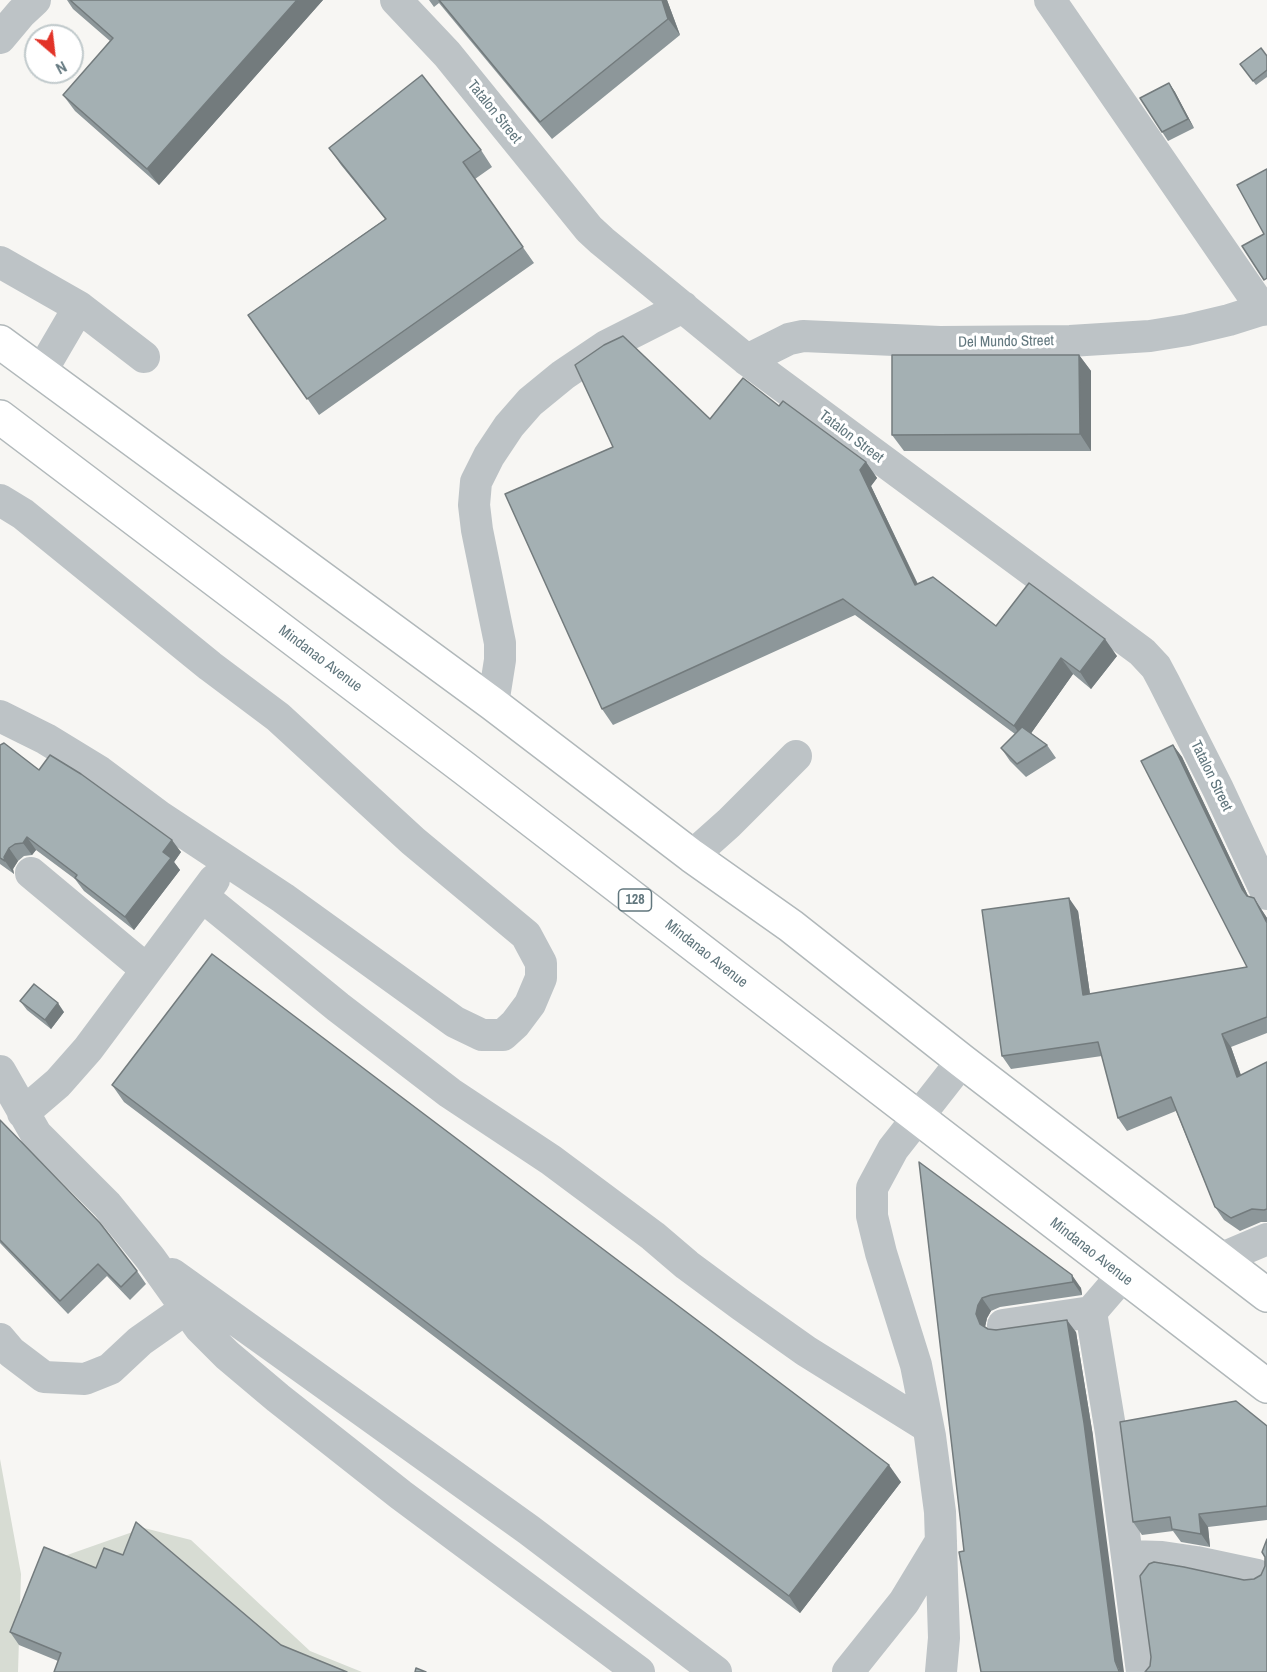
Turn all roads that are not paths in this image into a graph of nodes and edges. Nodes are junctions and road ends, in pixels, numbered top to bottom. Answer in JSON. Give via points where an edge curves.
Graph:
{"nodes":[{"id":1,"x":35,"y":0,"type":"edge"},
{"id":2,"x":396,"y":0,"type":"edge"},
{"id":3,"x":1050,"y":0,"type":"edge"},
{"id":4,"x":0,"y":38,"type":"edge"},
{"id":5,"x":0,"y":262,"type":"edge"},
{"id":6,"x":79,"y":307,"type":"junction"},
{"id":7,"x":683,"y":307,"type":"junction"},
{"id":8,"x":1265,"y":309,"type":"edge"},
{"id":9,"x":0,"y":342,"type":"edge"},
{"id":10,"x":144,"y":357,"type":"dead end"},
{"id":11,"x":747,"y":360,"type":"junction"},
{"id":12,"x":41,"y":372,"type":"junction"},
{"id":13,"x":0,"y":417,"type":"edge"},
{"id":14,"x":0,"y":500,"type":"edge"},
{"id":15,"x":493,"y":704,"type":"junction"},
{"id":16,"x":0,"y":716,"type":"edge"},
{"id":17,"x":796,"y":756,"type":"dead end"},
{"id":18,"x":692,"y":856,"type":"junction"},
{"id":19,"x":229,"y":861,"type":"junction"},
{"id":20,"x":31,"y":873,"type":"dead end"},
{"id":21,"x":1267,"y":894,"type":"edge"},
{"id":22,"x":202,"y":896,"type":"junction"},
{"id":23,"x":146,"y":969,"type":"junction"},
{"id":24,"x":962,"y":1061,"type":"junction"},
{"id":25,"x":0,"y":1071,"type":"edge"},
{"id":26,"x":23,"y":1113,"type":"junction"},
{"id":27,"x":919,"y":1118,"type":"junction"},
{"id":28,"x":1267,"y":1239,"type":"edge"},
{"id":29,"x":150,"y":1258,"type":"junction"},
{"id":30,"x":1220,"y":1259,"type":"junction"},
{"id":31,"x":1122,"y":1276,"type":"junction"},
{"id":32,"x":1267,"y":1295,"type":"edge"},
{"id":33,"x":187,"y":1308,"type":"junction"},
{"id":34,"x":1091,"y":1312,"type":"junction"},
{"id":35,"x":1003,"y":1325,"type":"dead end"},
{"id":36,"x":0,"y":1339,"type":"edge"},
{"id":37,"x":1267,"y":1386,"type":"edge"},
{"id":38,"x":928,"y":1427,"type":"junction"},
{"id":39,"x":941,"y":1541,"type":"junction"},
{"id":40,"x":1128,"y":1556,"type":"junction"},
{"id":41,"x":1257,"y":1575,"type":"edge"},
{"id":42,"x":639,"y":1672,"type":"edge"},
{"id":43,"x":716,"y":1672,"type":"edge"},
{"id":44,"x":848,"y":1672,"type":"edge"},
{"id":45,"x":941,"y":1672,"type":"edge"},
{"id":46,"x":1142,"y":1672,"type":"edge"}],
"edges":[{"from":1,"to":4,"type":"street"},
{"from":2,"to":7,"type":"street","name":"Tatalon Street","via":[[447,54],[589,229]]},
{"from":3,"to":8,"type":"street"},
{"from":5,"to":6,"type":"street"},
{"from":6,"to":10,"type":"street"},
{"from":6,"to":12,"type":"street"},
{"from":7,"to":11,"type":"street","name":"Tatalon Street"},
{"from":7,"to":15,"type":"street","via":[[606,346],[538,395],[509,426],[476,482],[477,530],[500,643]]},
{"from":8,"to":11,"type":"street","name":"Del Mundo Street","via":[[1187,330],[1070,341],[940,342],[803,336]]},
{"from":9,"to":12,"type":"main road"},
{"from":11,"to":21,"type":"street","name":"Tatalon Street","via":[[1142,652],[1164,682]]},
{"from":12,"to":15,"type":"main road"},
{"from":13,"to":27,"type":"main road","name":"Mindanao Avenue","number":"128"},
{"from":14,"to":19,"type":"street","via":[[23,514],[278,717],[413,841],[526,935],[541,963],[541,978],[530,1004],[503,1035],[482,1035],[455,1022]]},
{"from":15,"to":18,"type":"main road"},
{"from":16,"to":19,"type":"street","via":[[100,772]]},
{"from":17,"to":18,"type":"street"},
{"from":18,"to":24,"type":"main road","via":[[790,926]]},
{"from":19,"to":22,"type":"street"},
{"from":20,"to":23,"type":"street"},
{"from":22,"to":23,"type":"street"},
{"from":22,"to":38,"type":"street","via":[[450,1094],[567,1172],[687,1266],[806,1351]]},
{"from":23,"to":26,"type":"street","via":[[66,1075]]},
{"from":24,"to":27,"type":"street"},
{"from":24,"to":30,"type":"main road"},
{"from":25,"to":26,"type":"street"},
{"from":26,"to":29,"type":"street","via":[[36,1134],[107,1205]]},
{"from":27,"to":31,"type":"main road","name":"Mindanao Avenue","number":"128"},
{"from":27,"to":38,"type":"street","via":[[893,1149],[872,1188],[872,1216],[916,1365]]},
{"from":28,"to":30,"type":"street"},
{"from":29,"to":33,"type":"street"},
{"from":29,"to":43,"type":"street","via":[[529,1530]]},
{"from":30,"to":32,"type":"main road"},
{"from":31,"to":34,"type":"street"},
{"from":31,"to":37,"type":"main road","name":"Mindanao Avenue","number":"128"},
{"from":33,"to":36,"type":"street","via":[[140,1341],[110,1369],[85,1379],[44,1377]]},
{"from":33,"to":42,"type":"street","via":[[200,1328],[227,1355],[278,1398],[472,1550]]},
{"from":34,"to":35,"type":"street"},
{"from":34,"to":40,"type":"street"},
{"from":38,"to":39,"type":"street"},
{"from":39,"to":44,"type":"street","via":[[904,1602]]},
{"from":39,"to":45,"type":"street"},
{"from":40,"to":41,"type":"street","via":[[1196,1562]]},
{"from":40,"to":46,"type":"street"}]}
